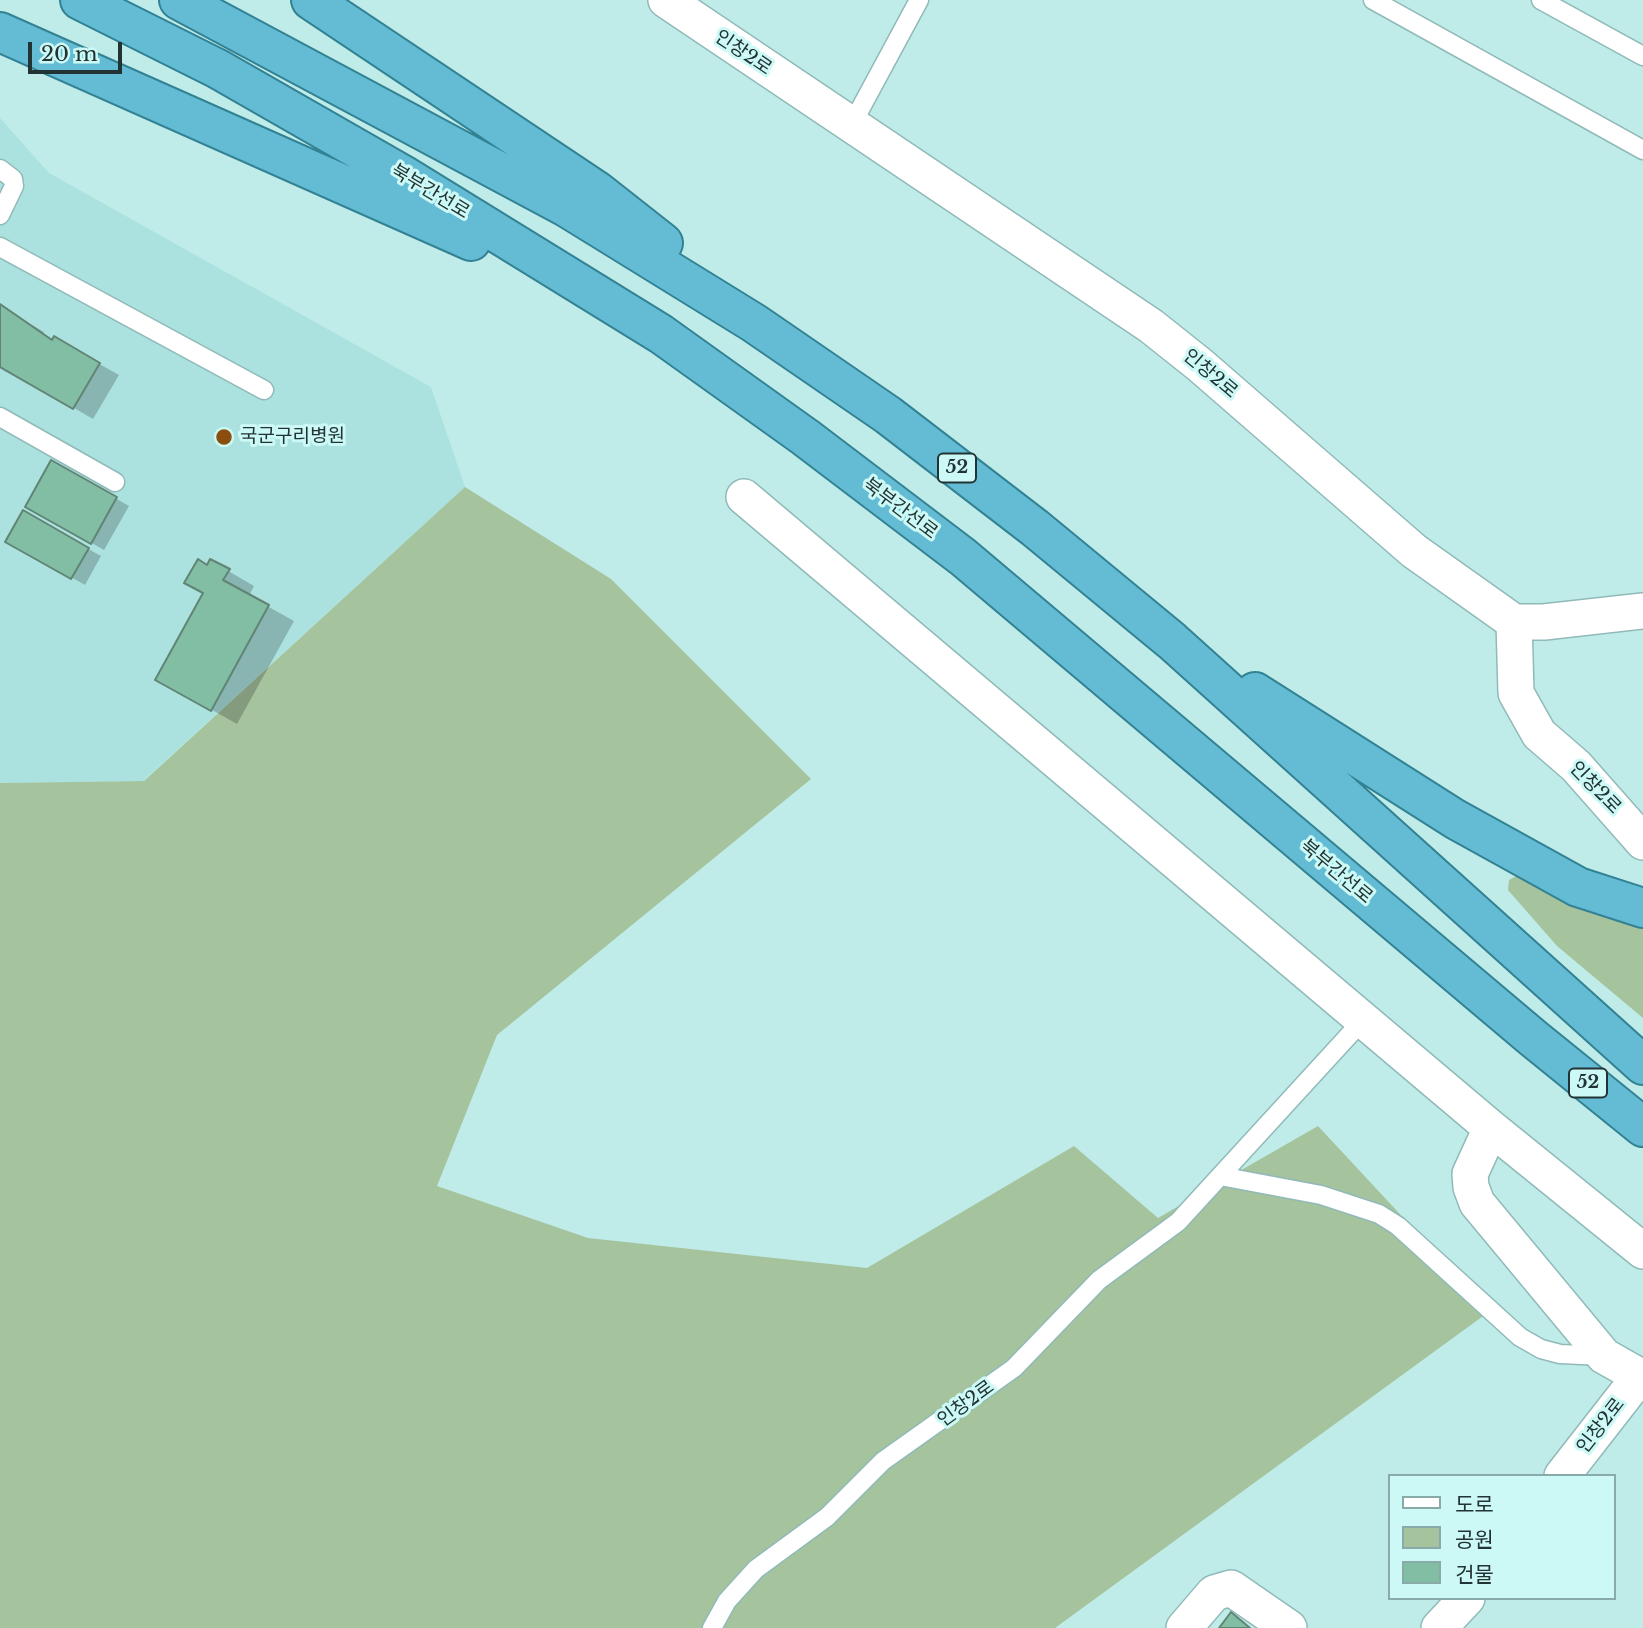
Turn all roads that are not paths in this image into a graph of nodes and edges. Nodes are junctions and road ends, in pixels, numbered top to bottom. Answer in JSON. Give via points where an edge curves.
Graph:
{"nodes":[{"id":1,"x":80,"y":0,"type":"edge"},
{"id":2,"x":179,"y":0,"type":"edge"},
{"id":3,"x":311,"y":0,"type":"edge"},
{"id":4,"x":667,"y":0,"type":"edge"},
{"id":5,"x":919,"y":0,"type":"edge"},
{"id":6,"x":1373,"y":0,"type":"edge"},
{"id":7,"x":1541,"y":0,"type":"edge"},
{"id":8,"x":0,"y":32,"type":"edge"},
{"id":9,"x":1643,"y":57,"type":"edge"},
{"id":10,"x":851,"y":126,"type":"junction"},
{"id":11,"x":1643,"y":150,"type":"edge"},
{"id":12,"x":0,"y":169,"type":"edge"},
{"id":13,"x":0,"y":215,"type":"edge"},
{"id":14,"x":0,"y":247,"type":"edge"},
{"id":15,"x":754,"y":323,"type":"junction"},
{"id":16,"x":661,"y":334,"type":"junction"},
{"id":17,"x":264,"y":390,"type":"dead end"},
{"id":18,"x":0,"y":417,"type":"edge"},
{"id":19,"x":115,"y":482,"type":"dead end"},
{"id":20,"x":744,"y":497,"type":"dead end"},
{"id":21,"x":1643,"y":611,"type":"edge"},
{"id":22,"x":1514,"y":622,"type":"junction"},
{"id":23,"x":1172,"y":641,"type":"junction"},
{"id":24,"x":1643,"y":842,"type":"edge"},
{"id":25,"x":1643,"y":908,"type":"edge"},
{"id":26,"x":1363,"y":1020,"type":"junction"},
{"id":27,"x":1533,"y":1038,"type":"junction"},
{"id":28,"x":1643,"y":1065,"type":"edge"},
{"id":29,"x":1643,"y":1127,"type":"edge"},
{"id":30,"x":1491,"y":1128,"type":"junction"},
{"id":31,"x":1643,"y":1136,"type":"edge"},
{"id":32,"x":1220,"y":1177,"type":"junction"},
{"id":33,"x":1643,"y":1251,"type":"edge"},
{"id":34,"x":1604,"y":1356,"type":"junction"},
{"id":35,"x":1642,"y":1377,"type":"edge"},
{"id":36,"x":1564,"y":1474,"type":"edge"},
{"id":37,"x":1465,"y":1600,"type":"edge"},
{"id":38,"x":712,"y":1628,"type":"edge"},
{"id":39,"x":1184,"y":1628,"type":"edge"},
{"id":40,"x":1289,"y":1628,"type":"edge"},
{"id":41,"x":1438,"y":1628,"type":"edge"}],
"edges":[{"from":1,"to":16,"type":"highway","name":"북부간선로","number":"52","via":[[218,69],[403,175]]},
{"from":2,"to":15,"type":"highway","number":"52","via":[[566,207]]},
{"from":3,"to":15,"type":"highway","via":[[597,191]]},
{"from":4,"to":10,"type":"street","name":"인창2로"},
{"from":5,"to":10,"type":"lane"},
{"from":6,"to":11,"type":"lane"},
{"from":7,"to":9,"type":"lane"},
{"from":8,"to":16,"type":"highway","via":[[469,240]]},
{"from":10,"to":22,"type":"street","name":"인창2로","via":[[1150,326],[1414,551]]},
{"from":12,"to":13,"type":"lane","via":[[13,179],[14,186]]},
{"from":14,"to":17,"type":"lane"},
{"from":15,"to":23,"type":"highway","number":"52","via":[[888,415]]},
{"from":16,"to":27,"type":"highway","name":"북부간선로","number":"52","via":[[963,557]]},
{"from":18,"to":19,"type":"lane"},
{"from":20,"to":26,"type":"street"},
{"from":21,"to":22,"type":"street"},
{"from":22,"to":24,"type":"street","name":"인창2로","via":[[1516,693],[1539,734],[1576,765]]},
{"from":23,"to":25,"type":"highway","via":[[1455,818],[1578,887]]},
{"from":23,"to":28,"type":"highway","number":"52"},
{"from":26,"to":30,"type":"street"},
{"from":26,"to":32,"type":"lane","name":"인창2로"},
{"from":27,"to":29,"type":"highway","name":"북부간선로","number":"52"},
{"from":27,"to":31,"type":"highway"},
{"from":30,"to":33,"type":"street"},
{"from":30,"to":34,"type":"street","name":"인창2로","via":[[1470,1174],[1477,1203]]},
{"from":32,"to":34,"type":"lane","name":"인창2로","via":[[1321,1195],[1379,1214],[1520,1337],[1560,1354]]},
{"from":32,"to":38,"type":"lane","name":"인창2로","via":[[1178,1222],[1099,1280],[1014,1368],[883,1461],[827,1517],[756,1569],[727,1601]]},
{"from":34,"to":35,"type":"street","name":"인창2로"},
{"from":35,"to":36,"type":"street","name":"인창2로"},
{"from":37,"to":41,"type":"street"},
{"from":39,"to":40,"type":"street","via":[[1214,1593],[1231,1588]]}]}
